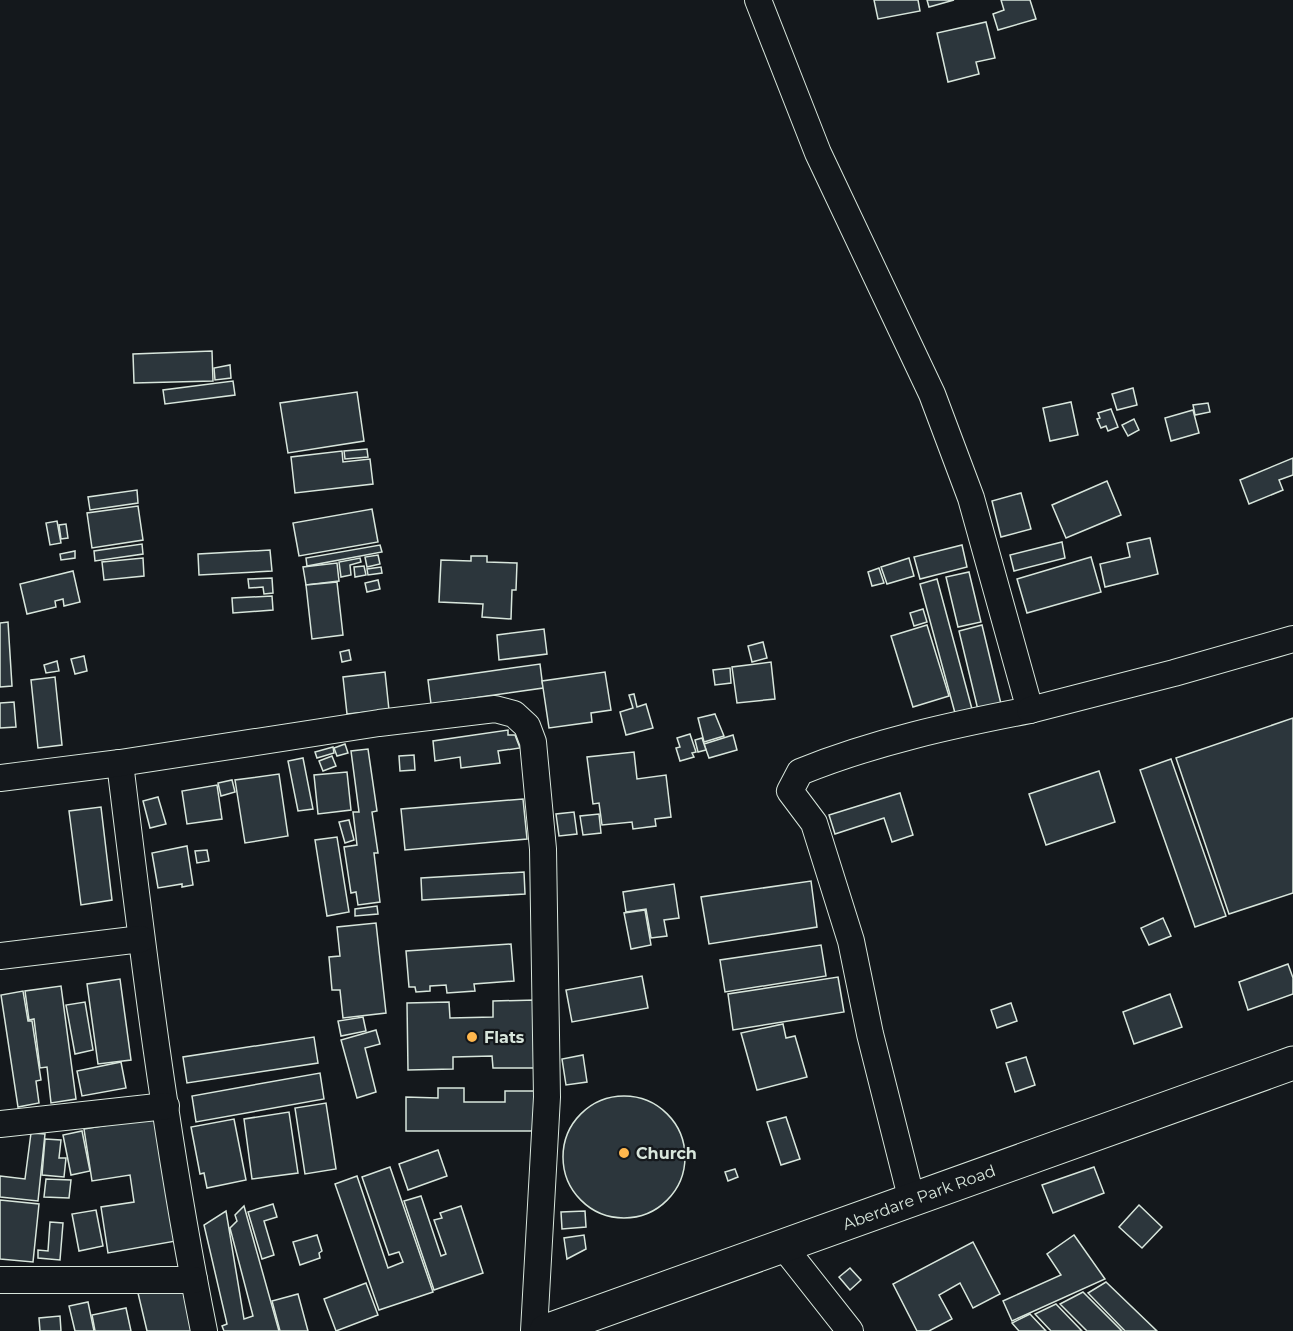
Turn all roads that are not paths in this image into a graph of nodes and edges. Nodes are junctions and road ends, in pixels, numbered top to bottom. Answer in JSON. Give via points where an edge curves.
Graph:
{"nodes":[{"id":1,"x":758,"y":0,"type":"edge"},
{"id":2,"x":1293,"y":639,"type":"edge"},
{"id":3,"x":1030,"y":710,"type":"junction"},
{"id":4,"x":120,"y":763,"type":"junction"},
{"id":5,"x":0,"y":778,"type":"edge"},
{"id":6,"x":141,"y":939,"type":"junction"},
{"id":7,"x":0,"y":956,"type":"edge"},
{"id":8,"x":1293,"y":1063,"type":"edge"},
{"id":9,"x":166,"y":1106,"type":"junction"},
{"id":10,"x":0,"y":1124,"type":"edge"},
{"id":11,"x":912,"y":1201,"type":"junction"},
{"id":12,"x":783,"y":1246,"type":"junction"},
{"id":13,"x":0,"y":1280,"type":"edge"},
{"id":14,"x":194,"y":1280,"type":"junction"},
{"id":15,"x":204,"y":1331,"type":"edge"},
{"id":16,"x":534,"y":1331,"type":"edge"},
{"id":17,"x":546,"y":1331,"type":"edge"},
{"id":18,"x":850,"y":1331,"type":"edge"}],
"edges":[{"from":1,"to":3,"type":"street","via":[[818,153],[932,394],[971,498]]},
{"from":2,"to":3,"type":"street"},
{"from":3,"to":11,"type":"street","via":[[958,724],[833,759],[800,772],[790,791],[814,823],[851,940]]},
{"from":4,"to":5,"type":"street"},
{"from":4,"to":6,"type":"street"},
{"from":4,"to":16,"type":"street","via":[[495,709],[514,714],[527,726],[533,742],[543,849],[547,1097]]},
{"from":6,"to":7,"type":"street"},
{"from":6,"to":9,"type":"street"},
{"from":8,"to":11,"type":"street","name":"Aberdare Park Road"},
{"from":9,"to":10,"type":"street"},
{"from":9,"to":14,"type":"street"},
{"from":11,"to":12,"type":"street","name":"Aberdare Park Road"},
{"from":12,"to":17,"type":"street","name":"Aberdare Park Road"},
{"from":12,"to":18,"type":"street"},
{"from":13,"to":14,"type":"street"},
{"from":14,"to":15,"type":"street"}]}
